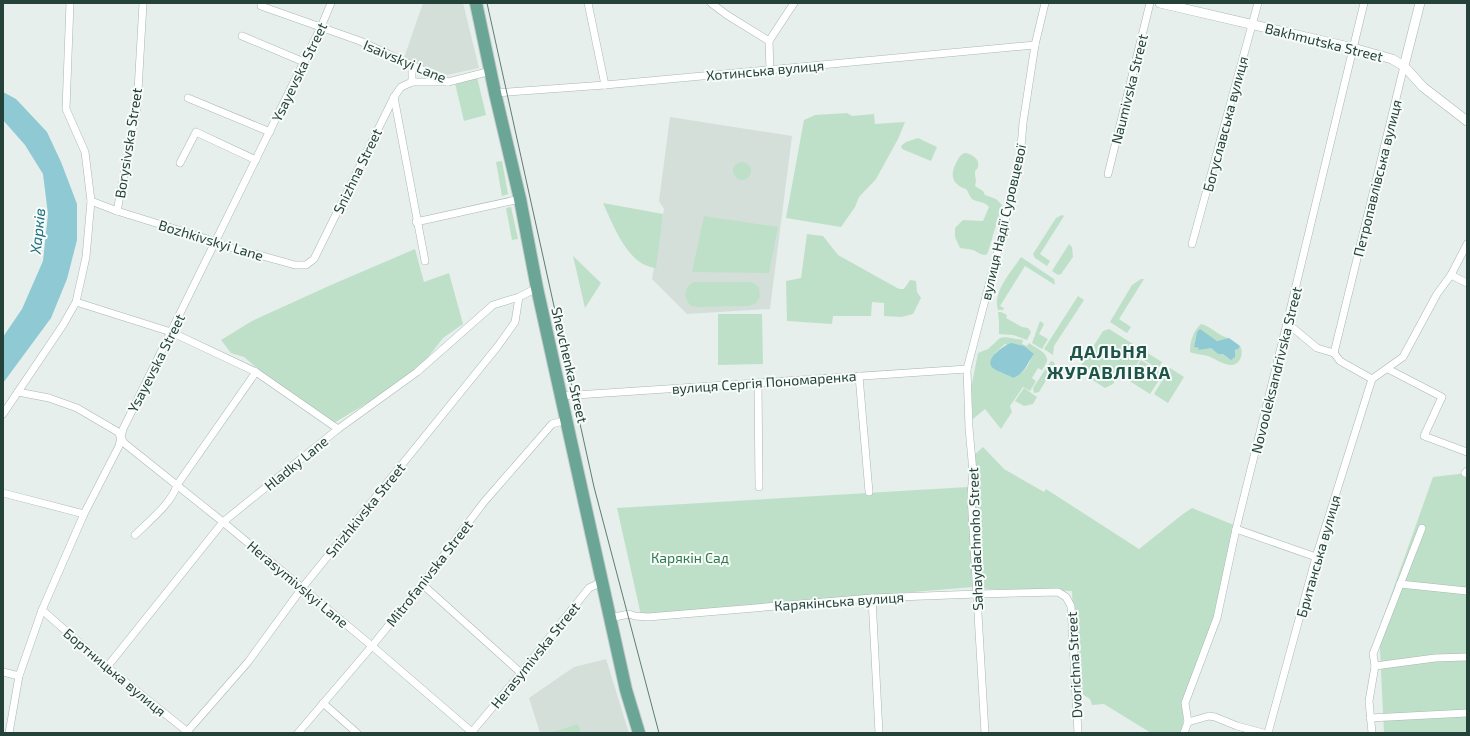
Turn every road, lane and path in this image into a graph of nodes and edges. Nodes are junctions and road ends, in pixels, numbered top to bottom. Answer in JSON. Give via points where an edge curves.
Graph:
{"nodes":[{"id":1,"x":70,"y":3,"type":"edge"},
{"id":2,"x":143,"y":3,"type":"edge"},
{"id":3,"x":331,"y":3,"type":"edge"},
{"id":4,"x":476,"y":3,"type":"edge"},
{"id":5,"x":588,"y":3,"type":"edge"},
{"id":6,"x":711,"y":3,"type":"edge"},
{"id":7,"x":794,"y":3,"type":"edge"},
{"id":8,"x":1045,"y":3,"type":"edge"},
{"id":9,"x":1150,"y":3,"type":"edge"},
{"id":10,"x":1160,"y":3,"type":"edge"},
{"id":11,"x":1258,"y":3,"type":"edge"},
{"id":12,"x":1364,"y":3,"type":"edge"},
{"id":13,"x":1420,"y":3,"type":"edge"},
{"id":14,"x":261,"y":6,"type":"dead end"},
{"id":15,"x":1252,"y":25,"type":"junction"},
{"id":16,"x":321,"y":27,"type":"junction"},
{"id":17,"x":242,"y":36,"type":"dead end"},
{"id":18,"x":768,"y":41,"type":"junction"},
{"id":19,"x":1035,"y":45,"type":"junction"},
{"id":20,"x":1353,"y":48,"type":"junction"},
{"id":21,"x":304,"y":62,"type":"junction"},
{"id":22,"x":412,"y":66,"type":"junction"},
{"id":23,"x":1404,"y":66,"type":"junction"},
{"id":24,"x":491,"y":70,"type":"junction"},
{"id":25,"x":770,"y":70,"type":"junction"},
{"id":26,"x":412,"y":82,"type":"junction"},
{"id":27,"x":448,"y":82,"type":"junction"},
{"id":28,"x":605,"y":85,"type":"junction"},
{"id":29,"x":495,"y":93,"type":"junction"},
{"id":30,"x":394,"y":97,"type":"junction"},
{"id":31,"x":188,"y":98,"type":"dead end"},
{"id":32,"x":386,"y":113,"type":"junction"},
{"id":33,"x":397,"y":117,"type":"junction"},
{"id":34,"x":1467,"y":121,"type":"edge"},
{"id":35,"x":270,"y":132,"type":"junction"},
{"id":36,"x":256,"y":160,"type":"junction"},
{"id":37,"x":180,"y":162,"type":"dead end"},
{"id":38,"x":1108,"y":174,"type":"dead end"},
{"id":39,"x":520,"y":200,"type":"junction"},
{"id":40,"x":91,"y":201,"type":"junction"},
{"id":41,"x":117,"y":211,"type":"junction"},
{"id":42,"x":416,"y":222,"type":"junction"},
{"id":43,"x":215,"y":243,"type":"junction"},
{"id":44,"x":1192,"y":244,"type":"dead end"},
{"id":45,"x":1467,"y":244,"type":"edge"},
{"id":46,"x":424,"y":261,"type":"dead end"},
{"id":47,"x":306,"y":265,"type":"joint"},
{"id":48,"x":1451,"y":275,"type":"junction"},
{"id":49,"x":1467,"y":283,"type":"edge"},
{"id":50,"x":537,"y":288,"type":"junction"},
{"id":51,"x":519,"y":297,"type":"junction"},
{"id":52,"x":76,"y":302,"type":"junction"},
{"id":53,"x":1287,"y":324,"type":"junction"},
{"id":54,"x":171,"y":332,"type":"junction"},
{"id":55,"x":1334,"y":354,"type":"junction"},
{"id":56,"x":967,"y":368,"type":"junction"},
{"id":57,"x":1388,"y":369,"type":"junction"},
{"id":58,"x":256,"y":372,"type":"junction"},
{"id":59,"x":859,"y":376,"type":"junction"},
{"id":60,"x":1372,"y":380,"type":"junction"},
{"id":61,"x":758,"y":383,"type":"junction"},
{"id":62,"x":18,"y":392,"type":"junction"},
{"id":63,"x":561,"y":396,"type":"junction"},
{"id":64,"x":3,"y":414,"type":"edge"},
{"id":65,"x":567,"y":420,"type":"junction"},
{"id":66,"x":338,"y":429,"type":"junction"},
{"id":67,"x":121,"y":437,"type":"junction"},
{"id":68,"x":1467,"y":452,"type":"edge"},
{"id":69,"x":177,"y":486,"type":"junction"},
{"id":70,"x":759,"y":487,"type":"dead end"},
{"id":71,"x":869,"y":492,"type":"dead end"},
{"id":72,"x":3,"y":493,"type":"edge"},
{"id":73,"x":84,"y":514,"type":"junction"},
{"id":74,"x":223,"y":522,"type":"junction"},
{"id":75,"x":1422,"y":528,"type":"dead end"},
{"id":76,"x":1236,"y":529,"type":"junction"},
{"id":77,"x":135,"y":535,"type":"dead end"},
{"id":78,"x":1316,"y":557,"type":"junction"},
{"id":79,"x":602,"y":582,"type":"junction"},
{"id":80,"x":422,"y":584,"type":"junction"},
{"id":81,"x":1400,"y":584,"type":"junction"},
{"id":82,"x":302,"y":588,"type":"junction"},
{"id":83,"x":1467,"y":591,"type":"edge"},
{"id":84,"x":977,"y":594,"type":"junction"},
{"id":85,"x":1066,"y":597,"type":"joint"},
{"id":86,"x":872,"y":598,"type":"junction"},
{"id":87,"x":42,"y":610,"type":"junction"},
{"id":88,"x":610,"y":618,"type":"junction"},
{"id":89,"x":372,"y":646,"type":"junction"},
{"id":90,"x":1467,"y":657,"type":"edge"},
{"id":91,"x":1375,"y":666,"type":"junction"},
{"id":92,"x":107,"y":667,"type":"junction"},
{"id":93,"x":3,"y":672,"type":"edge"},
{"id":94,"x":521,"y":673,"type":"junction"},
{"id":95,"x":19,"y":676,"type":"junction"},
{"id":96,"x":322,"y":703,"type":"junction"},
{"id":97,"x":1467,"y":713,"type":"edge"},
{"id":98,"x":1370,"y":718,"type":"junction"},
{"id":99,"x":1188,"y":722,"type":"junction"},
{"id":100,"x":187,"y":732,"type":"edge"},
{"id":101,"x":9,"y":733,"type":"edge"},
{"id":102,"x":298,"y":733,"type":"edge"},
{"id":103,"x":357,"y":733,"type":"edge"},
{"id":104,"x":472,"y":733,"type":"edge"},
{"id":105,"x":639,"y":733,"type":"edge"},
{"id":106,"x":879,"y":733,"type":"edge"},
{"id":107,"x":985,"y":733,"type":"edge"},
{"id":108,"x":1078,"y":733,"type":"edge"},
{"id":109,"x":1184,"y":733,"type":"edge"},
{"id":110,"x":1262,"y":733,"type":"edge"},
{"id":111,"x":1268,"y":733,"type":"edge"},
{"id":112,"x":1372,"y":733,"type":"edge"}],
"edges":[{"from":1,"to":40,"type":"street","via":[[66,109],[85,152]]},
{"from":2,"to":41,"type":"street","name":"Borysivska Street","via":[[137,108]]},
{"from":3,"to":16,"type":"street","name":"Ysayevska Street"},
{"from":4,"to":24,"type":"main road","name":"Shevchenka Street"},
{"from":5,"to":28,"type":"street"},
{"from":6,"to":18,"type":"street"},
{"from":7,"to":18,"type":"street"},
{"from":8,"to":19,"type":"street","name":"вулиця Надії Суровцевої"},
{"from":9,"to":38,"type":"street","name":"Naumivska Street"},
{"from":10,"to":15,"type":"street","name":"Bakhmutska Street"},
{"from":11,"to":15,"type":"street","name":"Богуславська вулиця"},
{"from":12,"to":20,"type":"street","name":"Novooleksandrivska Street"},
{"from":13,"to":23,"type":"street","name":"Петропавлівська вулиця"},
{"from":14,"to":16,"type":"street","name":"Isaivskyi Lane"},
{"from":15,"to":20,"type":"street","name":"Bakhmutska Street"},
{"from":15,"to":44,"type":"street","name":"Богуславська вулиця"},
{"from":16,"to":21,"type":"street","name":"Ysayevska Street"},
{"from":16,"to":22,"type":"street","name":"Isaivskyi Lane","via":[[360,41]]},
{"from":17,"to":21,"type":"street"},
{"from":18,"to":25,"type":"street"},
{"from":19,"to":25,"type":"street","name":"Хотинська вулиця"},
{"from":19,"to":56,"type":"street","name":"вулиця Надії Суровцевої","via":[[1020,159]]},
{"from":20,"to":23,"type":"street","name":"Bakhmutska Street","via":[[1392,59]]},
{"from":20,"to":53,"type":"street","name":"Novooleksandrivska Street"},
{"from":21,"to":35,"type":"street","name":"Ysayevska Street"},
{"from":22,"to":26,"type":"street"},
{"from":22,"to":27,"type":"street","name":"Isaivskyi Lane"},
{"from":23,"to":34,"type":"street","name":"Bakhmutska Street","via":[[1423,87]]},
{"from":23,"to":55,"type":"street","name":"Петропавлівська вулиця"},
{"from":24,"to":27,"type":"street","name":"Isaivskyi Lane"},
{"from":24,"to":29,"type":"main road","name":"Shevchenka Street"},
{"from":25,"to":28,"type":"street","name":"Хотинська вулиця"},
{"from":26,"to":27,"type":"street"},
{"from":26,"to":30,"type":"street","name":"Snizhna Street","via":[[401,87]]},
{"from":28,"to":29,"type":"street","name":"Хотинська вулиця"},
{"from":29,"to":39,"type":"main road","name":"Shevchenka Street"},
{"from":30,"to":32,"type":"street","name":"Snizhna Street"},
{"from":30,"to":33,"type":"street"},
{"from":31,"to":35,"type":"street"},
{"from":32,"to":33,"type":"street","via":[[392,112]]},
{"from":32,"to":47,"type":"street","name":"Snizhna Street","via":[[314,259]]},
{"from":33,"to":42,"type":"street"},
{"from":35,"to":36,"type":"street","name":"Ysayevska Street"},
{"from":36,"to":37,"type":"street","via":[[196,132]]},
{"from":36,"to":43,"type":"street","name":"Ysayevska Street"},
{"from":39,"to":42,"type":"street"},
{"from":39,"to":50,"type":"main road","name":"Shevchenka Street"},
{"from":40,"to":41,"type":"street","name":"Bozhkivskyi Lane"},
{"from":40,"to":52,"type":"street","via":[[86,256]]},
{"from":41,"to":43,"type":"street","name":"Bozhkivskyi Lane"},
{"from":42,"to":46,"type":"street"},
{"from":43,"to":47,"type":"street","name":"Bozhkivskyi Lane","via":[[296,265]]},
{"from":43,"to":54,"type":"street","name":"Ysayevska Street"},
{"from":45,"to":48,"type":"street"},
{"from":48,"to":49,"type":"street"},
{"from":48,"to":57,"type":"street","via":[[1437,294],[1403,357]]},
{"from":50,"to":51,"type":"street"},
{"from":50,"to":63,"type":"main road","name":"Shevchenka Street"},
{"from":51,"to":66,"type":"street","name":"Hladky Lane","via":[[493,305],[417,372]]},
{"from":51,"to":82,"type":"street","name":"Snizhkivska Street","via":[[515,322],[498,346]]},
{"from":52,"to":54,"type":"street"},
{"from":52,"to":62,"type":"street"},
{"from":53,"to":55,"type":"street","via":[[1317,348]]},
{"from":53,"to":76,"type":"street","name":"Novooleksandrivska Street"},
{"from":54,"to":58,"type":"street"},
{"from":54,"to":67,"type":"street","name":"Ysayevska Street","via":[[122,429]]},
{"from":55,"to":60,"type":"street","via":[[1340,361]]},
{"from":56,"to":59,"type":"street","name":"вулиця Сергія Пономаренка"},
{"from":56,"to":84,"type":"street","name":"Sahaydachnoho Street"},
{"from":57,"to":60,"type":"street"},
{"from":57,"to":68,"type":"street","via":[[1442,397],[1424,436]]},
{"from":58,"to":66,"type":"street"},
{"from":58,"to":69,"type":"street"},
{"from":59,"to":61,"type":"street","name":"вулиця Сергія Пономаренка"},
{"from":59,"to":71,"type":"street"},
{"from":60,"to":78,"type":"street","name":"Британська вулиця"},
{"from":61,"to":63,"type":"street","name":"вулиця Сергія Пономаренка"},
{"from":61,"to":70,"type":"street"},
{"from":62,"to":64,"type":"street"},
{"from":62,"to":67,"type":"street","name":"Herasymivskyi Lane","via":[[49,398],[77,408],[118,432]]},
{"from":63,"to":65,"type":"main road","name":"Shevchenka Street"},
{"from":65,"to":79,"type":"main road","name":"Shevchenka Street"},
{"from":65,"to":80,"type":"street","name":"Mitrofanivska Street","via":[[552,424],[484,502]]},
{"from":66,"to":74,"type":"street","name":"Hladky Lane"},
{"from":67,"to":69,"type":"street","name":"Herasymivskyi Lane"},
{"from":67,"to":73,"type":"street","name":"Ysayevska Street","via":[[119,446]]},
{"from":69,"to":74,"type":"street","name":"Herasymivskyi Lane"},
{"from":69,"to":77,"type":"street","via":[[158,512]]},
{"from":72,"to":73,"type":"street"},
{"from":73,"to":87,"type":"street","name":"Ysayevska Street"},
{"from":74,"to":82,"type":"street","name":"Herasymivskyi Lane"},
{"from":74,"to":92,"type":"street","name":"Hladky Lane"},
{"from":75,"to":81,"type":"street"},
{"from":76,"to":78,"type":"street"},
{"from":76,"to":99,"type":"street","name":"Novooleksandrivska Street","via":[[1217,618],[1185,703]]},
{"from":78,"to":111,"type":"street","name":"Британська вулиця"},
{"from":79,"to":88,"type":"main road","name":"Shevchenka Street"},
{"from":79,"to":94,"type":"street","name":"Herasymivska Street","via":[[589,588]]},
{"from":80,"to":89,"type":"street","name":"Mitrofanivska Street"},
{"from":80,"to":94,"type":"street"},
{"from":81,"to":83,"type":"street"},
{"from":81,"to":91,"type":"street","via":[[1373,654]]},
{"from":82,"to":89,"type":"street","name":"Herasymivskyi Lane"},
{"from":82,"to":100,"type":"street","name":"Snizhkivska Street","via":[[248,662]]},
{"from":84,"to":85,"type":"street","name":"Карякінська вулиця","via":[[1058,592]]},
{"from":84,"to":86,"type":"street","name":"Карякінська вулиця"},
{"from":84,"to":107,"type":"street","name":"Sahaydachnoho Street"},
{"from":85,"to":108,"type":"street","name":"Dvorichna Street","via":[[1071,606]]},
{"from":86,"to":88,"type":"street","name":"Карякінська вулиця","via":[[648,617],[629,614]]},
{"from":86,"to":106,"type":"street"},
{"from":87,"to":92,"type":"street","name":"Бортницька вулиця"},
{"from":87,"to":95,"type":"street","name":"Ysayevska Street"},
{"from":88,"to":105,"type":"main road","name":"Shevchenka Street","via":[[626,690]]},
{"from":89,"to":96,"type":"street","name":"Mitrofanivska Street"},
{"from":89,"to":104,"type":"street","name":"Herasymivskyi Lane"},
{"from":90,"to":91,"type":"street","via":[[1435,658]]},
{"from":91,"to":98,"type":"street","via":[[1369,702]]},
{"from":92,"to":100,"type":"street","name":"Бортницька вулиця"},
{"from":93,"to":95,"type":"street"},
{"from":94,"to":104,"type":"street","name":"Herasymivska Street"},
{"from":95,"to":101,"type":"street","name":"Ysayevska Street"},
{"from":96,"to":102,"type":"street","name":"Mitrofanivska Street"},
{"from":96,"to":103,"type":"street"},
{"from":97,"to":98,"type":"street"},
{"from":98,"to":112,"type":"street"},
{"from":99,"to":109,"type":"street","name":"Novooleksandrivska Street"},
{"from":99,"to":110,"type":"street","via":[[1209,716]]}]}
